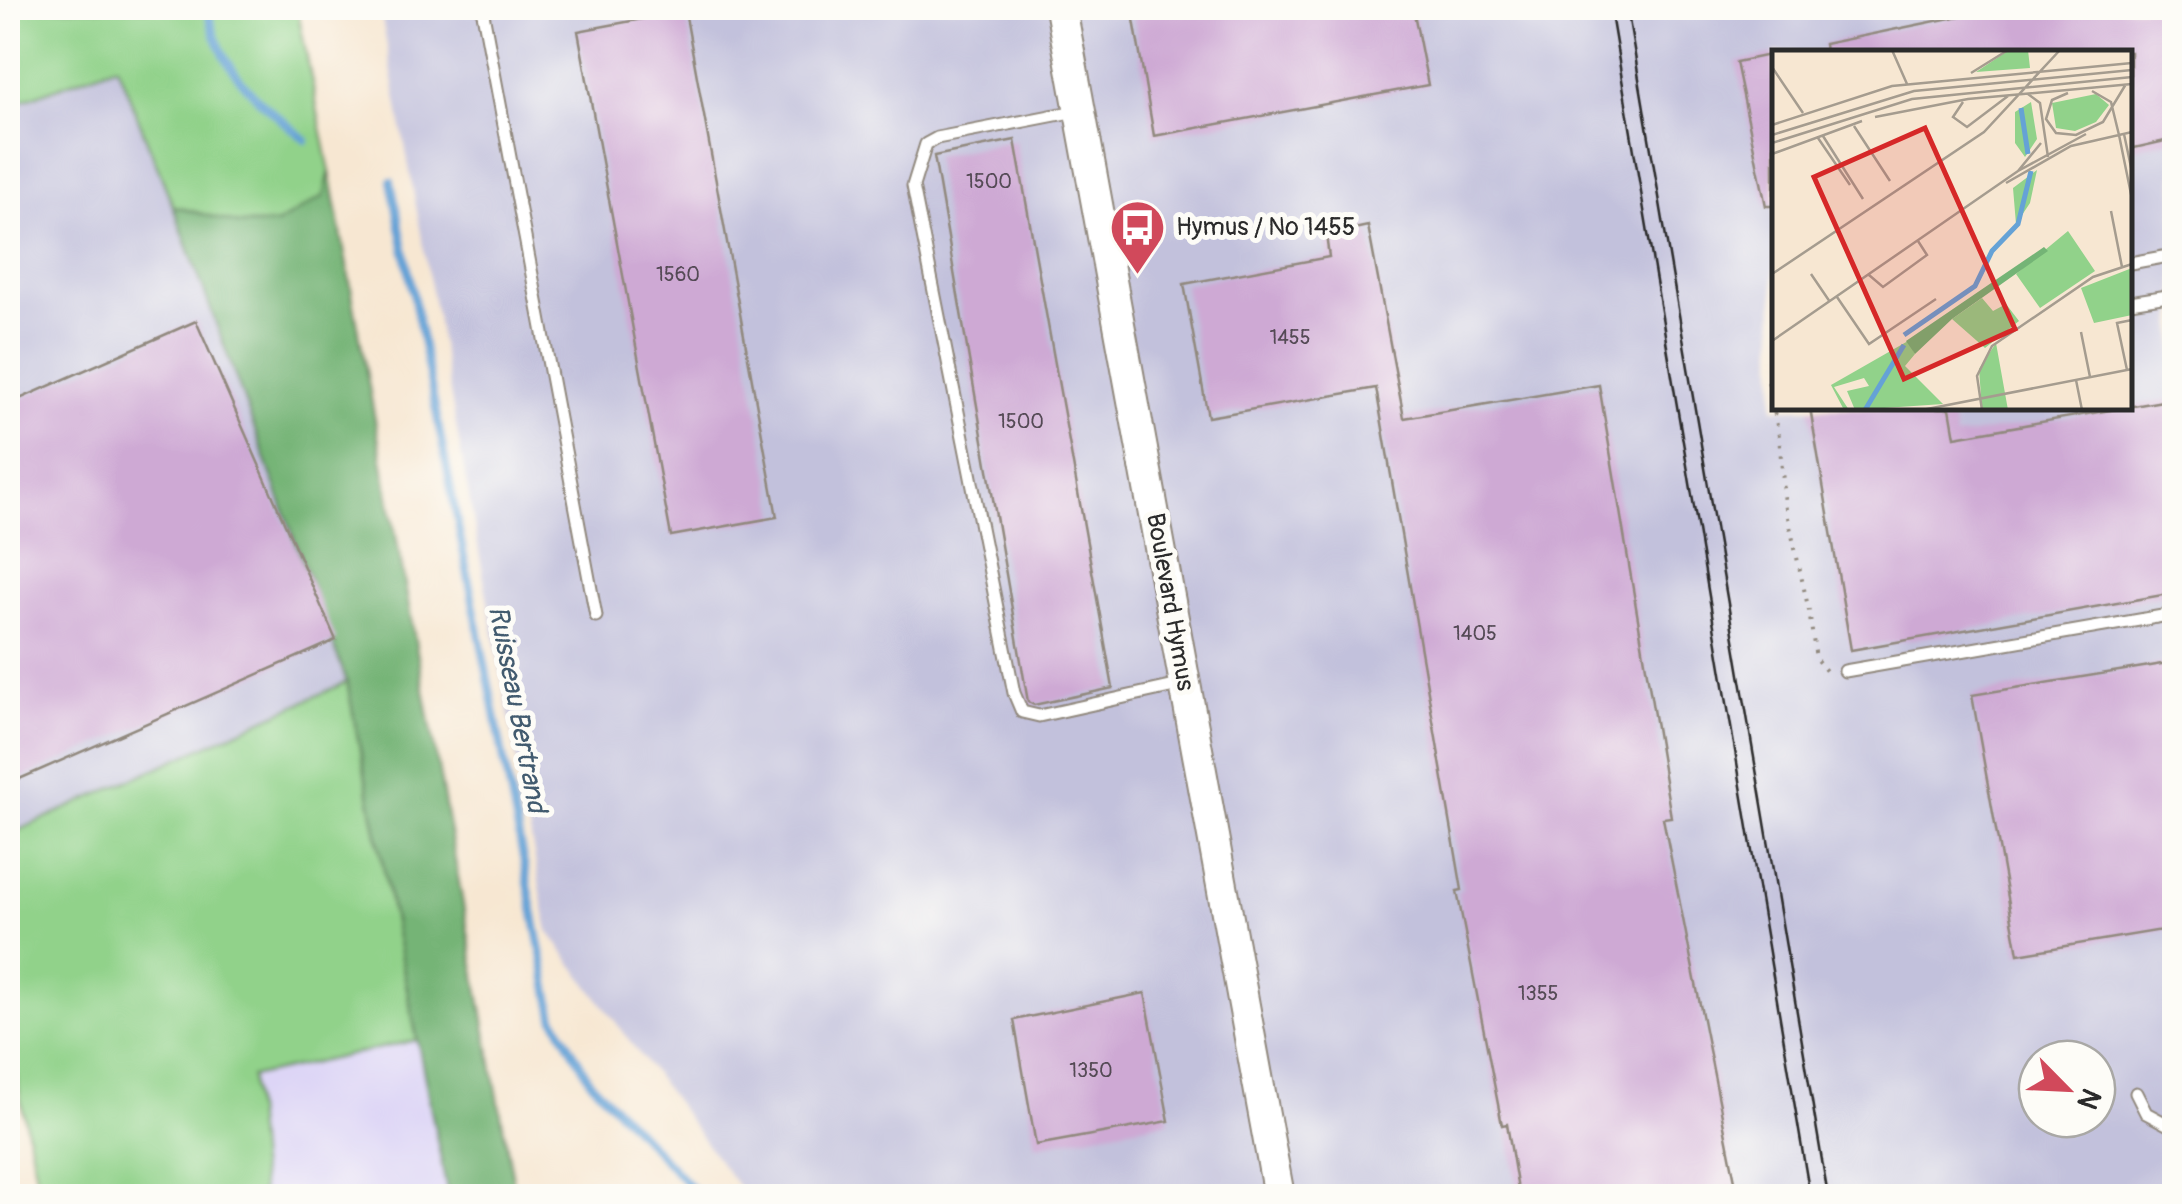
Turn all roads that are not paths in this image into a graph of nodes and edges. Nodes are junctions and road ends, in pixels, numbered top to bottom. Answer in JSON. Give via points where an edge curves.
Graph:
{"nodes":[{"id":1,"x":482,"y":8,"type":"edge"},
{"id":2,"x":1061,"y":8,"type":"edge"},
{"id":3,"x":1080,"y":110,"type":"junction"},
{"id":4,"x":2174,"y":255,"type":"edge"},
{"id":5,"x":2132,"y":263,"type":"edge"},
{"id":6,"x":2174,"y":295,"type":"edge"},
{"id":7,"x":2132,"y":302,"type":"edge"},
{"id":8,"x":2174,"y":614,"type":"edge"},
{"id":9,"x":596,"y":616,"type":"dead end"},
{"id":10,"x":1845,"y":671,"type":"road end"},
{"id":11,"x":1185,"y":684,"type":"junction"},
{"id":12,"x":2136,"y":1093,"type":"dead end"},
{"id":13,"x":2174,"y":1128,"type":"edge"},
{"id":14,"x":1279,"y":1196,"type":"edge"}],
"edges":[{"from":1,"to":9,"type":"lane"},
{"from":2,"to":3,"type":"street","name":"Boulevard Hymus"},
{"from":3,"to":11,"type":"street","name":"Boulevard Hymus"},
{"from":3,"to":11,"type":"lane","via":[[937,138],[926,144],[913,186],[1022,712],[1039,716]]},
{"from":4,"to":5,"type":"lane"},
{"from":6,"to":7,"type":"lane"},
{"from":8,"to":10,"type":"lane"},
{"from":11,"to":14,"type":"street","name":"Boulevard Hymus"},
{"from":12,"to":13,"type":"lane","via":[[2146,1113]]}]}
